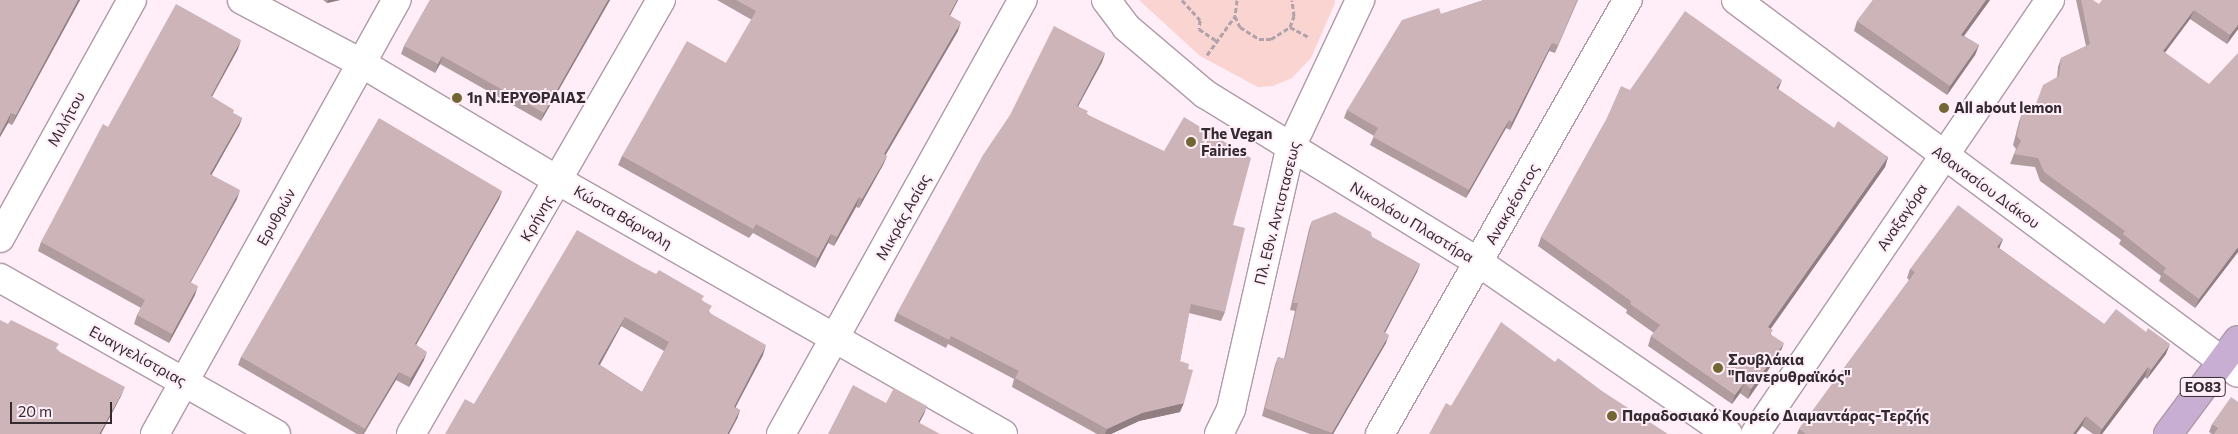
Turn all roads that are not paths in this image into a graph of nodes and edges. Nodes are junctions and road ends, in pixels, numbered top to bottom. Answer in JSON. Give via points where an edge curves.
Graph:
{"nodes":[{"id":1,"x":132,"y":0,"type":"edge"},
{"id":2,"x":242,"y":0,"type":"edge"},
{"id":3,"x":397,"y":0,"type":"edge"},
{"id":4,"x":661,"y":0,"type":"edge"},
{"id":5,"x":1024,"y":0,"type":"edge"},
{"id":6,"x":1106,"y":0,"type":"edge"},
{"id":7,"x":1360,"y":0,"type":"edge"},
{"id":8,"x":1628,"y":0,"type":"edge"},
{"id":9,"x":1736,"y":0,"type":"edge"},
{"id":10,"x":2050,"y":0,"type":"edge"},
{"id":11,"x":362,"y":63,"type":"junction"},
{"id":12,"x":1290,"y":149,"type":"junction"},
{"id":13,"x":1943,"y":156,"type":"junction"},
{"id":14,"x":559,"y":181,"type":"junction"},
{"id":15,"x":0,"y":238,"type":"edge"},
{"id":16,"x":1478,"y":262,"type":"junction"},
{"id":17,"x":0,"y":278,"type":"edge"},
{"id":18,"x":835,"y":339,"type":"junction"},
{"id":19,"x":2233,"y":358,"type":"edge"},
{"id":20,"x":185,"y":383,"type":"junction"},
{"id":21,"x":155,"y":434,"type":"edge"},
{"id":22,"x":276,"y":434,"type":"edge"},
{"id":23,"x":411,"y":434,"type":"edge"},
{"id":24,"x":781,"y":434,"type":"edge"},
{"id":25,"x":1003,"y":434,"type":"edge"},
{"id":26,"x":1219,"y":434,"type":"edge"},
{"id":27,"x":1380,"y":434,"type":"edge"},
{"id":28,"x":1728,"y":434,"type":"edge"},
{"id":29,"x":1754,"y":434,"type":"edge"},
{"id":30,"x":2168,"y":434,"type":"edge"}],
"edges":[{"from":1,"to":15,"type":"street","name":"Μιλήτου"},
{"from":2,"to":11,"type":"street","name":"Κώστα Βάρναλη"},
{"from":3,"to":11,"type":"street","name":"Ερυθρών"},
{"from":4,"to":14,"type":"street","name":"Κρήνης"},
{"from":5,"to":18,"type":"street","name":"Μικράς Ασίας"},
{"from":6,"to":12,"type":"street","name":"Νικολάου Πλαστήρα","via":[[1126,27],[1190,80]]},
{"from":7,"to":12,"type":"street","name":"Πλ. Εθν. Αντιστασεως"},
{"from":8,"to":16,"type":"street","name":"Ανακρέοντος"},
{"from":9,"to":13,"type":"street","name":"Αθανασίου Διάκου"},
{"from":10,"to":13,"type":"street","name":"Αναξαγόρα"},
{"from":11,"to":14,"type":"street","name":"Κώστα Βάρναλη"},
{"from":11,"to":20,"type":"street","name":"Ερυθρών"},
{"from":12,"to":16,"type":"street","name":"Νικολάου Πλαστήρα"},
{"from":12,"to":26,"type":"street","name":"Πλ. Εθν. Αντιστασεως","via":[[1231,409]]},
{"from":13,"to":19,"type":"street","name":"Αθανασίου Διάκου"},
{"from":13,"to":29,"type":"street","name":"Αναξαγόρα"},
{"from":14,"to":18,"type":"street","name":"Κώστα Βάρναλη"},
{"from":14,"to":23,"type":"street","name":"Κρήνης"},
{"from":16,"to":27,"type":"street","name":"Ανακρέοντος"},
{"from":16,"to":28,"type":"street","name":"Νικολάου Πλαστήρα"},
{"from":17,"to":20,"type":"street","name":"Ευαγγελίστριας"},
{"from":18,"to":24,"type":"street","name":"Μικράς Ασίας"},
{"from":18,"to":25,"type":"street","name":"Κώστα Βάρναλη"},
{"from":19,"to":30,"type":"main road","number":"ΕΟ83"},
{"from":20,"to":21,"type":"street","name":"Ερυθρών"},
{"from":20,"to":22,"type":"street","name":"Ευαγγελίστριας"}]}
